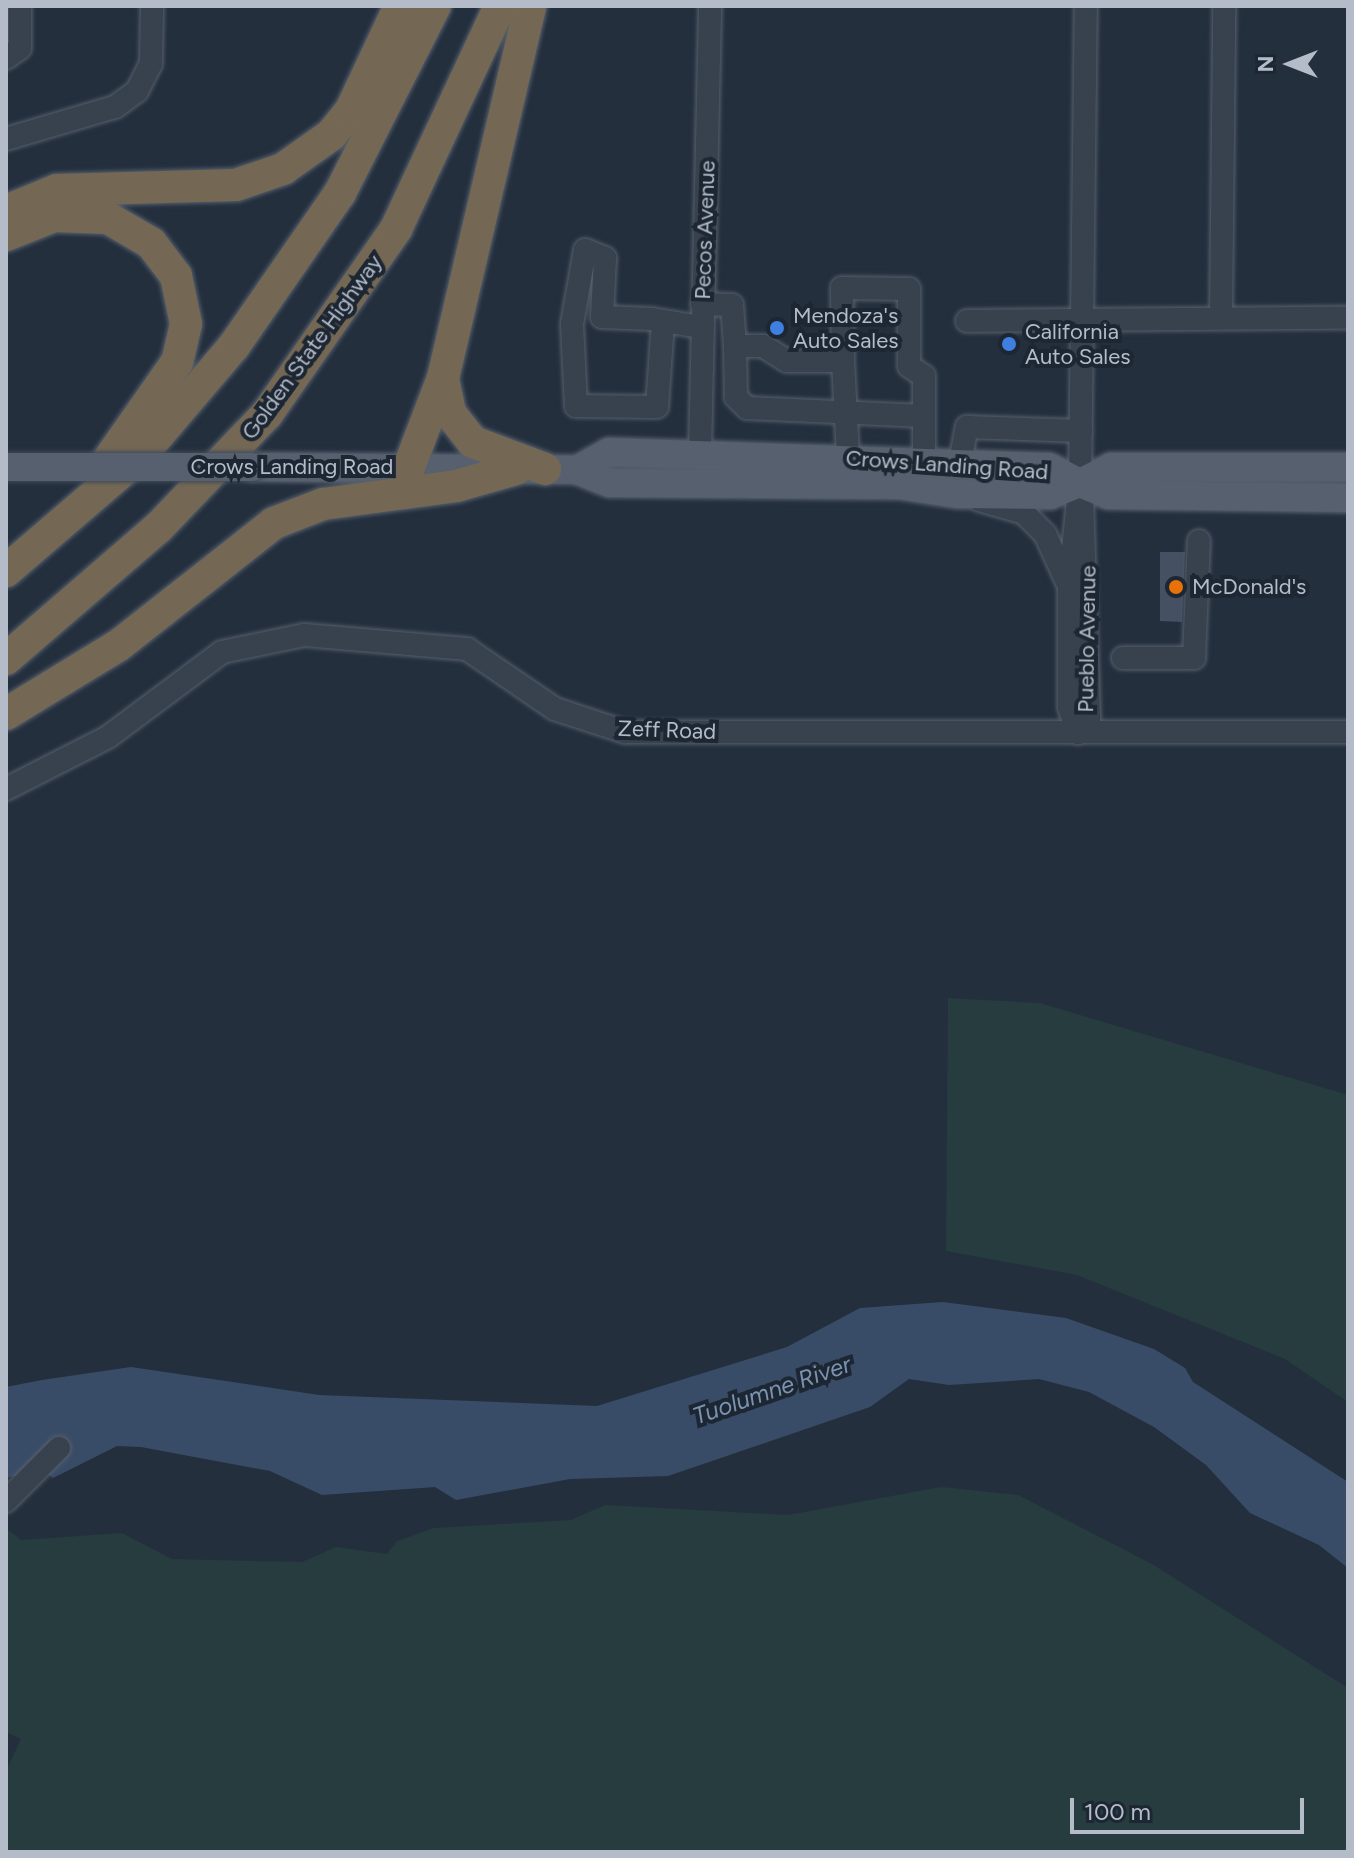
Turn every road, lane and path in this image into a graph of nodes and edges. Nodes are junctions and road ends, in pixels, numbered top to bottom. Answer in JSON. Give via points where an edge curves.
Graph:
{"nodes":[{"id":1,"x":20,"y":6,"type":"edge"},
{"id":2,"x":152,"y":6,"type":"edge"},
{"id":3,"x":400,"y":6,"type":"edge"},
{"id":4,"x":435,"y":6,"type":"edge"},
{"id":5,"x":500,"y":6,"type":"edge"},
{"id":6,"x":530,"y":6,"type":"edge"},
{"id":7,"x":710,"y":6,"type":"edge"},
{"id":8,"x":1086,"y":6,"type":"edge"},
{"id":9,"x":1224,"y":6,"type":"edge"},
{"id":10,"x":6,"y":58,"type":"edge"},
{"id":11,"x":6,"y":139,"type":"edge"},
{"id":12,"x":6,"y":211,"type":"edge"},
{"id":13,"x":6,"y":235,"type":"edge"},
{"id":14,"x":702,"y":315,"type":"junction"},
{"id":15,"x":1082,"y":318,"type":"junction"},
{"id":16,"x":1221,"y":318,"type":"junction"},
{"id":17,"x":1348,"y":318,"type":"edge"},
{"id":18,"x":967,"y":321,"type":"dead end"},
{"id":19,"x":663,"y":322,"type":"junction"},
{"id":20,"x":735,"y":346,"type":"junction"},
{"id":21,"x":843,"y":361,"type":"junction"},
{"id":22,"x":443,"y":378,"type":"junction"},
{"id":23,"x":849,"y":413,"type":"junction"},
{"id":24,"x":924,"y":416,"type":"junction"},
{"id":25,"x":1081,"y":431,"type":"junction"},
{"id":26,"x":700,"y":453,"type":"junction"},
{"id":27,"x":6,"y":456,"type":"edge"},
{"id":28,"x":848,"y":457,"type":"junction"},
{"id":29,"x":924,"y":460,"type":"junction"},
{"id":30,"x":960,"y":462,"type":"junction"},
{"id":31,"x":6,"y":467,"type":"edge"},
{"id":32,"x":62,"y":467,"type":"junction"},
{"id":33,"x":409,"y":467,"type":"junction"},
{"id":34,"x":1348,"y":467,"type":"edge"},
{"id":35,"x":530,"y":469,"type":"junction"},
{"id":36,"x":577,"y":470,"type":"junction"},
{"id":37,"x":1080,"y":483,"type":"junction"},
{"id":38,"x":958,"y":494,"type":"junction"},
{"id":39,"x":1348,"y":498,"type":"edge"},
{"id":40,"x":50,"y":536,"type":"junction"},
{"id":41,"x":1199,"y":541,"type":"dead end"},
{"id":42,"x":6,"y":571,"type":"edge"},
{"id":43,"x":1069,"y":587,"type":"junction"},
{"id":44,"x":6,"y":659,"type":"edge"},
{"id":45,"x":1122,"y":665,"type":"dead end"},
{"id":46,"x":6,"y":714,"type":"edge"},
{"id":47,"x":1348,"y":732,"type":"edge"},
{"id":48,"x":1078,"y":733,"type":"junction"},
{"id":49,"x":6,"y":789,"type":"edge"},
{"id":50,"x":59,"y":1448,"type":"dead end"},
{"id":51,"x":6,"y":1501,"type":"edge"}],
"edges":[{"from":1,"to":10,"type":"street","via":[[20,48]]},
{"from":2,"to":11,"type":"street","via":[[151,64],[137,91],[115,107]]},
{"from":3,"to":12,"type":"highway","via":[[351,110],[315,149],[283,169],[236,185],[57,190]]},
{"from":4,"to":40,"type":"highway","via":[[347,181],[273,294],[142,454]]},
{"from":5,"to":44,"type":"highway","name":"Golden State Highway","via":[[396,229],[267,414],[158,528]]},
{"from":6,"to":22,"type":"highway"},
{"from":7,"to":14,"type":"street","name":"Pecos Avenue"},
{"from":8,"to":15,"type":"street","name":"Pueblo Avenue"},
{"from":9,"to":16,"type":"street"},
{"from":13,"to":40,"type":"highway","via":[[54,216],[108,218],[151,243],[176,276],[185,307],[183,344],[169,378]]},
{"from":14,"to":19,"type":"street"},
{"from":14,"to":20,"type":"street","via":[[732,305]]},
{"from":14,"to":26,"type":"street","name":"Pecos Avenue"},
{"from":15,"to":16,"type":"street"},
{"from":15,"to":18,"type":"street"},
{"from":15,"to":25,"type":"street","name":"Pueblo Avenue"},
{"from":16,"to":17,"type":"street"},
{"from":19,"to":19,"type":"street","via":[[602,317],[605,258],[585,250],[572,324],[576,406],[657,407]]},
{"from":20,"to":21,"type":"street","via":[[763,346],[787,361]]},
{"from":20,"to":23,"type":"street","via":[[736,397],[747,408]]},
{"from":21,"to":23,"type":"street"},
{"from":21,"to":24,"type":"street","via":[[842,288],[909,289],[909,366],[924,376]]},
{"from":22,"to":33,"type":"highway"},
{"from":22,"to":35,"type":"highway","via":[[450,413],[473,442]]},
{"from":23,"to":24,"type":"street"},
{"from":23,"to":28,"type":"street"},
{"from":24,"to":29,"type":"street"},
{"from":25,"to":30,"type":"street","via":[[967,427]]},
{"from":25,"to":37,"type":"street","name":"Pueblo Avenue"},
{"from":26,"to":28,"type":"main road","name":"Crows Landing Road"},
{"from":26,"to":36,"type":"main road","name":"Crows Landing Road","via":[[609,452]]},
{"from":27,"to":32,"type":"highway","bridge":true},
{"from":28,"to":29,"type":"main road","name":"Crows Landing Road"},
{"from":29,"to":30,"type":"main road","name":"Crows Landing Road"},
{"from":30,"to":37,"type":"main road","name":"Crows Landing Road","via":[[1049,467]]},
{"from":31,"to":32,"type":"main road","name":"Crows Landing Road","bridge":true},
{"from":32,"to":33,"type":"main road","name":"Crows Landing Road","bridge":true},
{"from":33,"to":35,"type":"main road","name":"Crows Landing Road"},
{"from":34,"to":37,"type":"main road","name":"Crows Landing Road","via":[[1111,467]]},
{"from":35,"to":36,"type":"main road","name":"Crows Landing Road"},
{"from":35,"to":46,"type":"highway","via":[[456,486],[323,504],[274,523],[119,645]]},
{"from":36,"to":38,"type":"main road","name":"Crows Landing Road","via":[[610,483],[887,485]]},
{"from":37,"to":38,"type":"main road","name":"Crows Landing Road","via":[[1050,495]]},
{"from":37,"to":39,"type":"main road","name":"Crows Landing Road","via":[[1108,495]]},
{"from":37,"to":43,"type":"street","name":"Pueblo Avenue"},
{"from":37,"to":48,"type":"street","name":"Pueblo Avenue","via":[[1088,524],[1089,718]]},
{"from":38,"to":43,"type":"street","via":[[1024,513],[1045,534]]},
{"from":40,"to":42,"type":"highway"},
{"from":41,"to":45,"type":"street","via":[[1194,658]]},
{"from":43,"to":48,"type":"street","name":"Pueblo Avenue","via":[[1069,707]]},
{"from":47,"to":48,"type":"street","name":"Zeff Road"},
{"from":48,"to":49,"type":"street","name":"Zeff Road","via":[[625,732],[555,709],[467,649],[304,635],[222,652],[108,737]]},
{"from":50,"to":51,"type":"street"}]}
